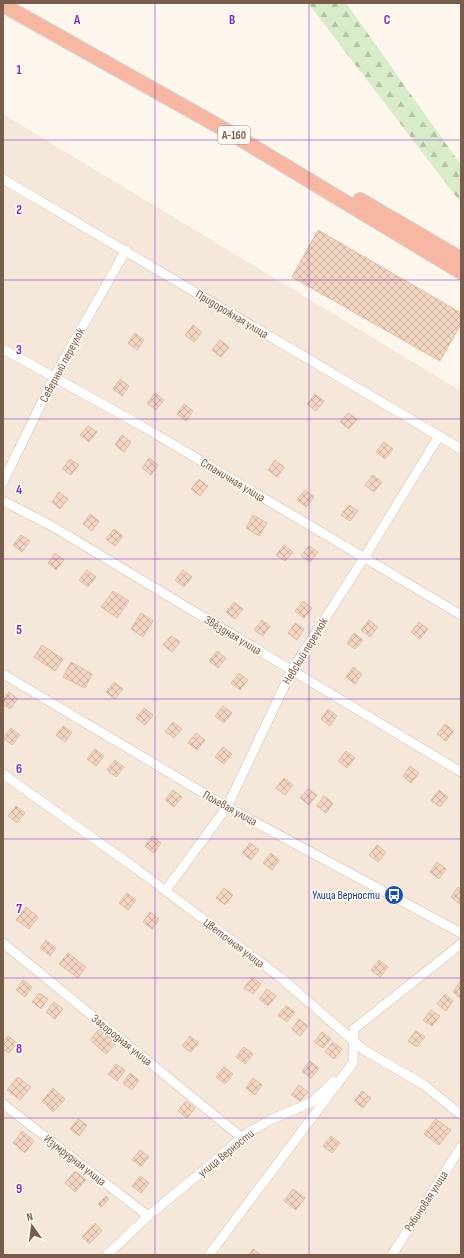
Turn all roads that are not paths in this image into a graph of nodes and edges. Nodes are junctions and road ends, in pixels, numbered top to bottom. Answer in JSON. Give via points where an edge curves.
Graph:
{"nodes":[{"id":1,"x":17,"y":3,"type":"edge"},
{"id":2,"x":3,"y":5,"type":"edge"},
{"id":3,"x":3,"y":179,"type":"edge"},
{"id":4,"x":126,"y":250,"type":"junction"},
{"id":5,"x":461,"y":259,"type":"edge"},
{"id":6,"x":461,"y":272,"type":"edge"},
{"id":7,"x":3,"y":349,"type":"edge"},
{"id":8,"x":54,"y":377,"type":"junction"},
{"id":9,"x":439,"y":436,"type":"junction"},
{"id":10,"x":461,"y":450,"type":"edge"},
{"id":11,"x":3,"y":482,"type":"edge"},
{"id":12,"x":3,"y":501,"type":"edge"},
{"id":13,"x":364,"y":558,"type":"junction"},
{"id":14,"x":461,"y":615,"type":"edge"},
{"id":15,"x":292,"y":670,"type":"junction"},
{"id":16,"x":3,"y":674,"type":"edge"},
{"id":17,"x":461,"y":772,"type":"edge"},
{"id":18,"x":3,"y":774,"type":"edge"},
{"id":19,"x":227,"y":807,"type":"junction"},
{"id":20,"x":166,"y":890,"type":"junction"},
{"id":21,"x":461,"y":932,"type":"edge"},
{"id":22,"x":3,"y":943,"type":"edge"},
{"id":23,"x":461,"y":944,"type":"edge"},
{"id":24,"x":354,"y":1042,"type":"junction"},
{"id":25,"x":352,"y":1063,"type":"junction"},
{"id":26,"x":3,"y":1104,"type":"edge"},
{"id":27,"x":461,"y":1115,"type":"edge"},
{"id":28,"x":241,"y":1138,"type":"junction"},
{"id":29,"x":461,"y":1147,"type":"edge"},
{"id":30,"x":148,"y":1216,"type":"junction"},
{"id":31,"x":107,"y":1255,"type":"edge"},
{"id":32,"x":209,"y":1255,"type":"edge"},
{"id":33,"x":392,"y":1255,"type":"edge"}],
"edges":[{"from":1,"to":5,"type":"highway","number":"А-160","via":[[259,140]]},
{"from":2,"to":6,"type":"highway","number":"А-160","via":[[229,132]]},
{"from":3,"to":4,"type":"street","name":"Придорожная улица"},
{"from":4,"to":8,"type":"street","name":"Северный переулок"},
{"from":4,"to":9,"type":"street","name":"Придорожная улица"},
{"from":7,"to":8,"type":"street","name":"Станичная улица"},
{"from":8,"to":11,"type":"street","name":"Северный переулок"},
{"from":8,"to":13,"type":"street","name":"Станичная улица","via":[[142,426]]},
{"from":9,"to":10,"type":"street","name":"Придорожная улица"},
{"from":9,"to":13,"type":"street","name":"Невский переулок"},
{"from":12,"to":15,"type":"street","name":"Звёздная улица","via":[[52,526]]},
{"from":13,"to":14,"type":"street","name":"Станичная улица"},
{"from":13,"to":15,"type":"street","name":"Невский переулок"},
{"from":15,"to":17,"type":"street","name":"Звёздная улица"},
{"from":15,"to":19,"type":"street","name":"Невский переулок"},
{"from":16,"to":19,"type":"street","name":"Полевая улица"},
{"from":18,"to":20,"type":"street","name":"Цветочная улица"},
{"from":19,"to":20,"type":"street","name":"Невский переулок"},
{"from":19,"to":21,"type":"street","name":"Полевая улица"},
{"from":20,"to":24,"type":"street","name":"Цветочная улица","via":[[280,977]]},
{"from":22,"to":28,"type":"street","name":"Загородная улица"},
{"from":23,"to":24,"type":"street","via":[[354,1029]]},
{"from":24,"to":25,"type":"street"},
{"from":24,"to":27,"type":"street","name":"Цветочная улица","via":[[424,1085]]},
{"from":25,"to":28,"type":"street","name":"улица Верности","via":[[312,1102],[270,1120]]},
{"from":25,"to":32,"type":"street"},
{"from":26,"to":30,"type":"street","name":"Изумрудная улица"},
{"from":28,"to":30,"type":"street","name":"улица Верности"},
{"from":29,"to":33,"type":"street","name":"Рябиновая улица"},
{"from":30,"to":31,"type":"street","name":"улица Верности"}]}
